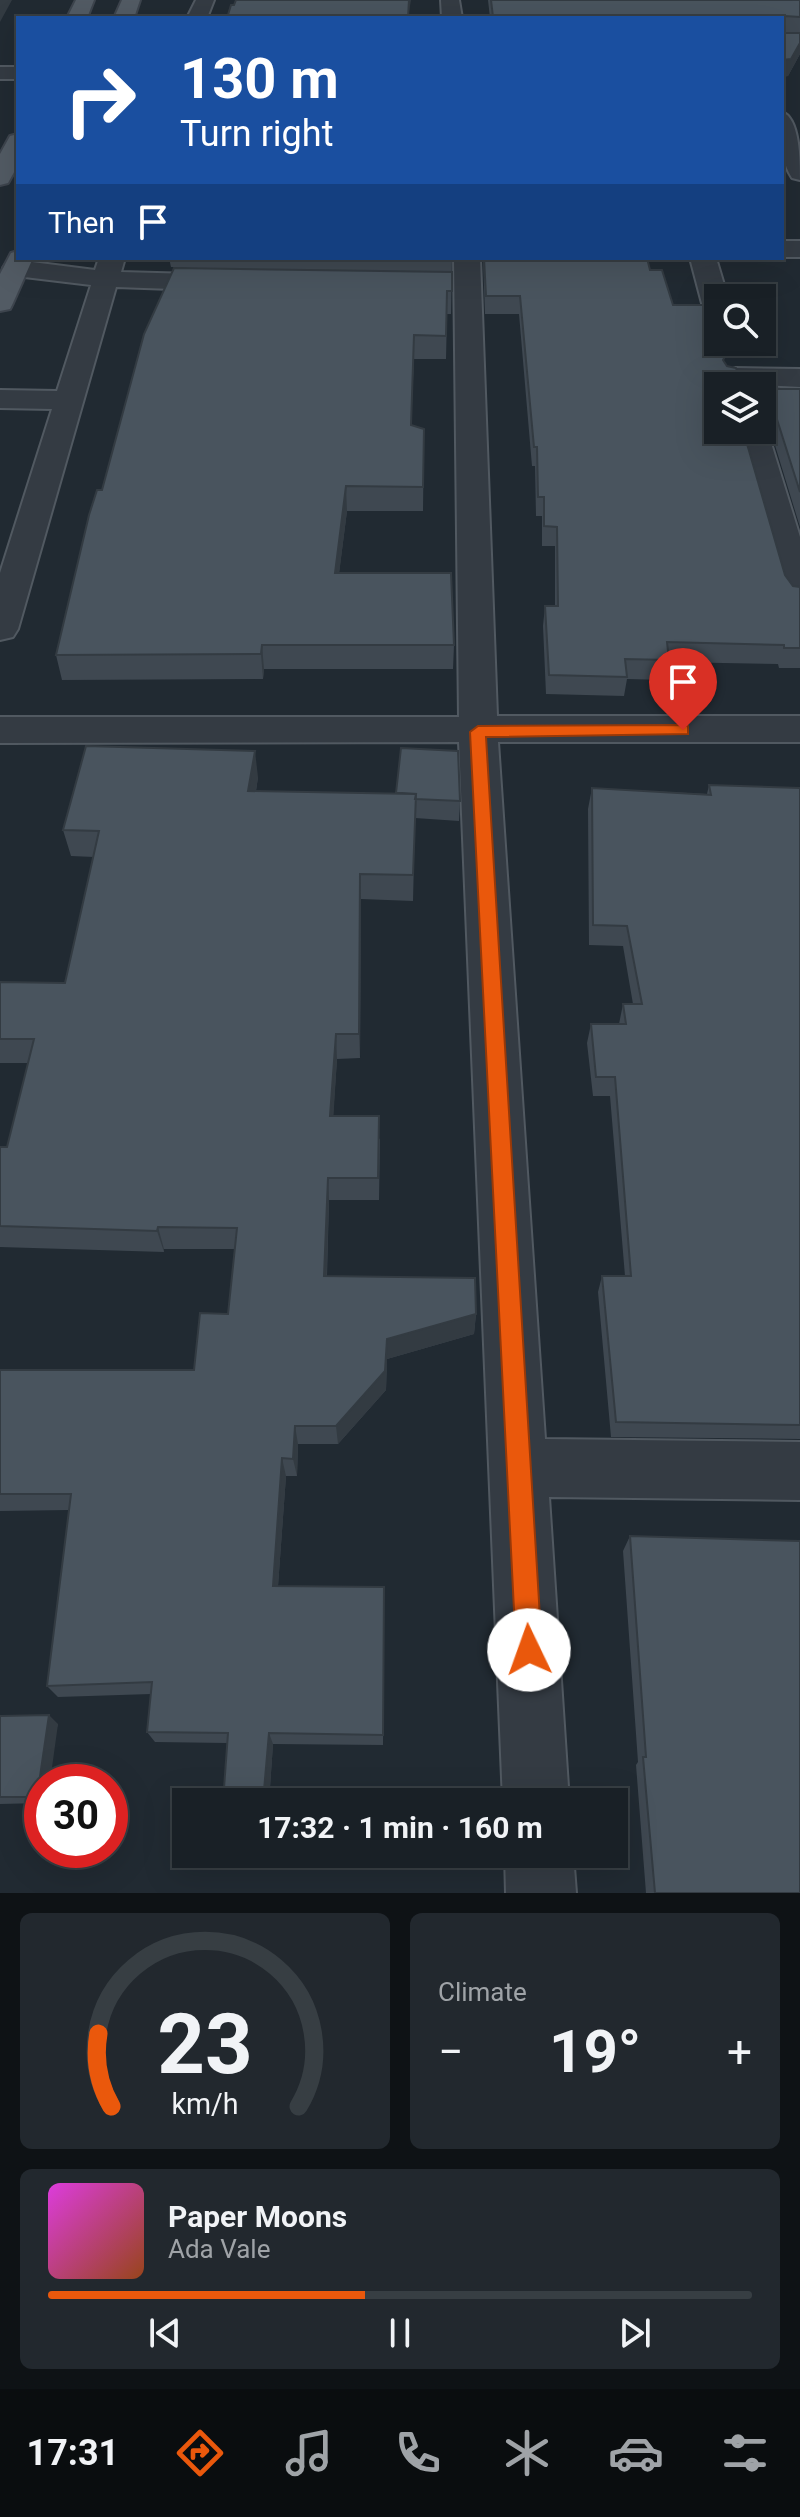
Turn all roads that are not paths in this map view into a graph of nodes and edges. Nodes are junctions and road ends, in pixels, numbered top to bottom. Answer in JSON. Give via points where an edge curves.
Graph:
{"nodes":[{"id":1,"x":784,"y":125,"type":"edge"},
{"id":2,"x":16,"y":145,"type":"edge"},
{"id":3,"x":800,"y":173,"type":"edge"},
{"id":4,"x":0,"y":178,"type":"edge"},
{"id":5,"x":704,"y":260,"type":"edge"},
{"id":6,"x":18,"y":263,"type":"edge"},
{"id":7,"x":108,"y":268,"type":"edge"},
{"id":8,"x":458,"y":275,"type":"edge"},
{"id":9,"x":259,"y":283,"type":"edge"},
{"id":10,"x":710,"y":284,"type":"edge"},
{"id":11,"x":0,"y":303,"type":"edge"},
{"id":12,"x":776,"y":376,"type":"edge"},
{"id":13,"x":800,"y":378,"type":"edge"},
{"id":14,"x":0,"y":399,"type":"edge"},
{"id":15,"x":69,"y":400,"type":"junction"},
{"id":16,"x":756,"y":444,"type":"edge"},
{"id":17,"x":800,"y":594,"type":"edge"},
{"id":18,"x":1,"y":620,"type":"edge"},
{"id":19,"x":800,"y":729,"type":"edge"},
{"id":20,"x":0,"y":730,"type":"edge"},
{"id":21,"x":478,"y":732,"type":"junction"},
{"id":22,"x":520,"y":1468,"type":"junction"},
{"id":23,"x":800,"y":1471,"type":"edge"},
{"id":24,"x":535,"y":1788,"type":"edge"},
{"id":25,"x":540,"y":1868,"type":"edge"},
{"id":26,"x":541,"y":1893,"type":"edge"}],
"edges":[{"from":1,"to":3,"type":"street"},
{"from":2,"to":4,"type":"main road"},
{"from":5,"to":10,"type":"street"},
{"from":6,"to":7,"type":"street"},
{"from":6,"to":11,"type":"main road"},
{"from":7,"to":9,"type":"street"},
{"from":7,"to":15,"type":"street"},
{"from":8,"to":21,"type":"street"},
{"from":12,"to":13,"type":"street"},
{"from":14,"to":15,"type":"street"},
{"from":15,"to":18,"type":"street"},
{"from":16,"to":17,"type":"street"},
{"from":19,"to":21,"type":"street"},
{"from":20,"to":21,"type":"street"},
{"from":21,"to":22,"type":"street"},
{"from":22,"to":23,"type":"street"},
{"from":22,"to":24,"type":"street"},
{"from":25,"to":26,"type":"street"}]}
